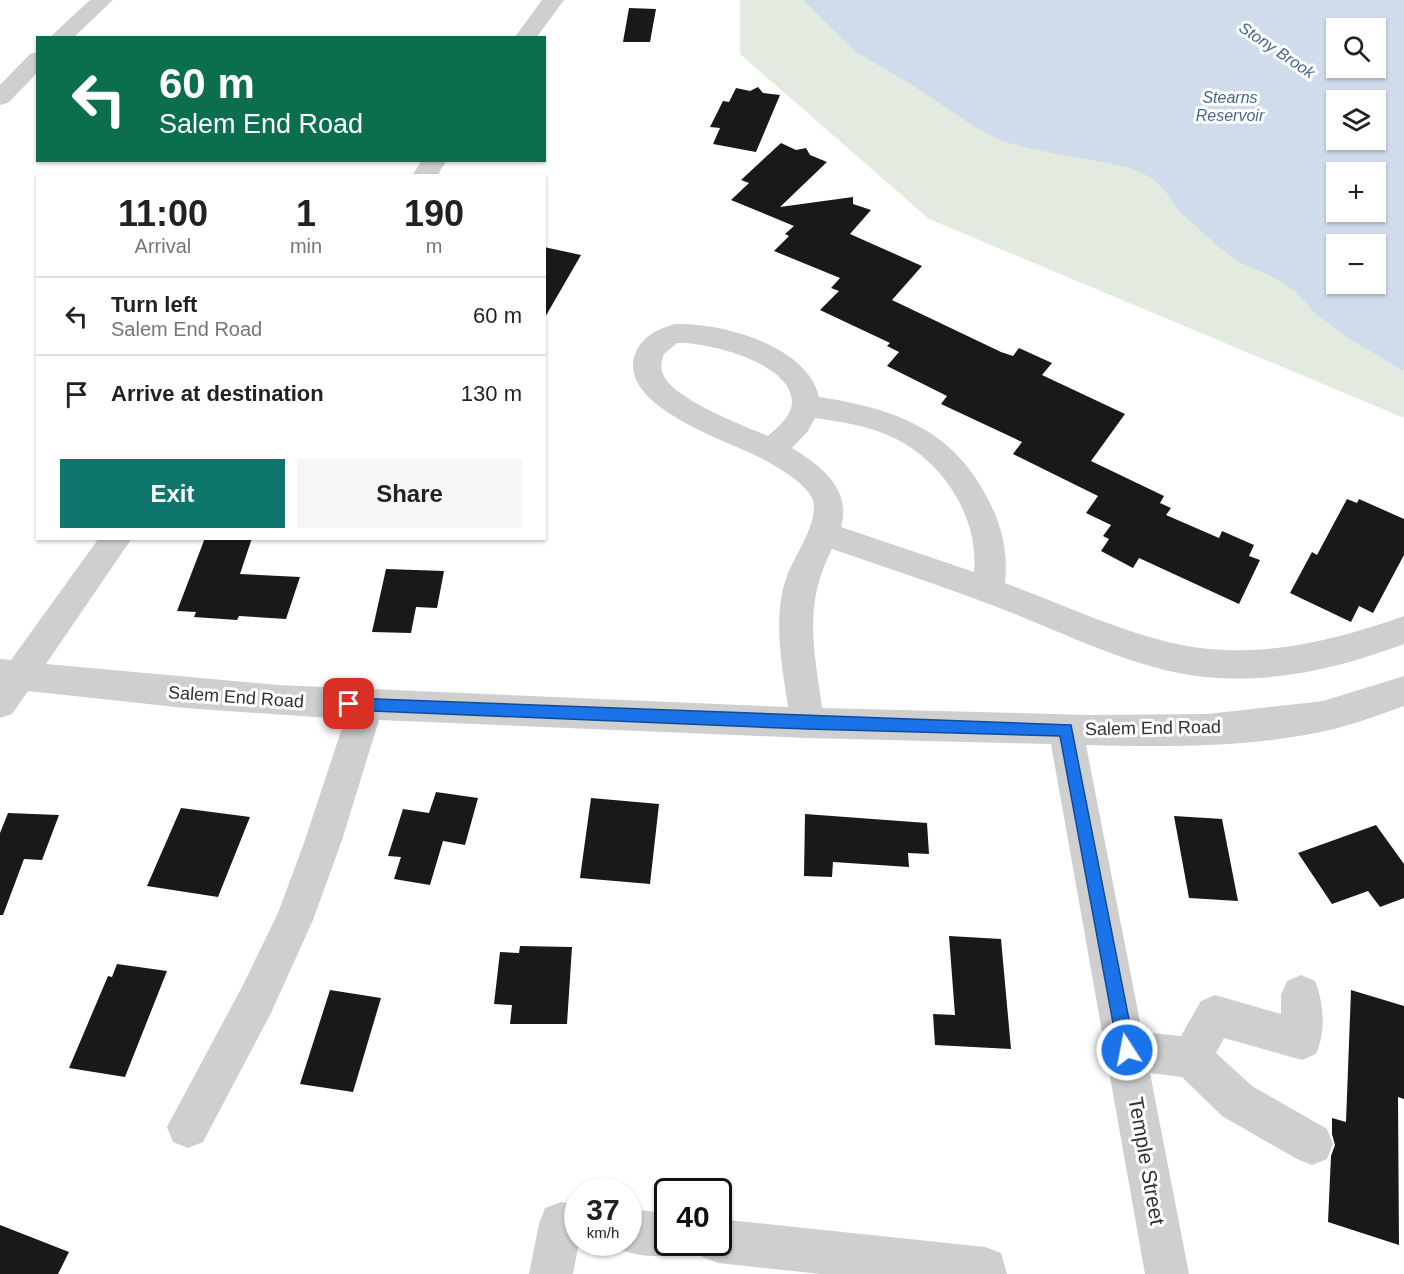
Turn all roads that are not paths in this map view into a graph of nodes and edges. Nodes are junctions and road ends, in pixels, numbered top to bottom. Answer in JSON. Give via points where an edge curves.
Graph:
{"nodes":[{"id":1,"x":102,"y":0,"type":"edge"},
{"id":2,"x":553,"y":0,"type":"edge"},
{"id":3,"x":62,"y":36,"type":"edge"},
{"id":4,"x":526,"y":36,"type":"edge"},
{"id":5,"x":36,"y":61,"type":"edge"},
{"id":6,"x":0,"y":98,"type":"edge"},
{"id":7,"x":806,"y":406,"type":"junction"},
{"id":8,"x":771,"y":450,"type":"junction"},
{"id":9,"x":822,"y":532,"type":"junction"},
{"id":10,"x":115,"y":540,"type":"edge"},
{"id":11,"x":988,"y":590,"type":"junction"},
{"id":12,"x":1404,"y":630,"type":"edge"},
{"id":13,"x":9,"y":674,"type":"edge"},
{"id":14,"x":1404,"y":691,"type":"edge"},
{"id":15,"x":0,"y":703,"type":"edge"},
{"id":16,"x":367,"y":705,"type":"junction"},
{"id":17,"x":807,"y":723,"type":"junction"},
{"id":18,"x":1066,"y":730,"type":"junction"},
{"id":19,"x":1301,"y":995,"type":"dead end"},
{"id":20,"x":1127,"y":1050,"type":"junction"},
{"id":21,"x":1191,"y":1058,"type":"junction"},
{"id":22,"x":188,"y":1126,"type":"dead end"},
{"id":23,"x":1312,"y":1144,"type":"dead end"},
{"id":24,"x":564,"y":1224,"type":"edge"},
{"id":25,"x":732,"y":1242,"type":"edge"},
{"id":26,"x":551,"y":1274,"type":"edge"},
{"id":27,"x":985,"y":1274,"type":"edge"},
{"id":28,"x":1167,"y":1274,"type":"edge"}],
"edges":[{"from":1,"to":3,"type":"street"},
{"from":2,"to":4,"type":"street"},
{"from":5,"to":6,"type":"street"},
{"from":7,"to":8,"type":"street","via":[[792,430]]},
{"from":7,"to":8,"type":"street","via":[[802,384],[794,374],[726,339],[673,334],[652,350],[646,372],[662,393]]},
{"from":7,"to":11,"type":"street","via":[[886,423],[929,446],[946,463],[978,508],[985,528],[990,549]]},
{"from":8,"to":9,"type":"street","via":[[805,472],[826,494],[829,505]]},
{"from":9,"to":11,"type":"street"},
{"from":9,"to":17,"type":"street","via":[[801,582],[797,606],[796,634]]},
{"from":10,"to":13,"type":"street"},
{"from":11,"to":12,"type":"street","via":[[1140,647],[1191,661],[1238,664],[1313,658]]},
{"from":13,"to":15,"type":"street"},
{"from":13,"to":16,"type":"street","name":"Salem End Road","via":[[221,697]]},
{"from":14,"to":18,"type":"street","name":"Salem End Road","via":[[1326,715],[1270,724]]},
{"from":16,"to":17,"type":"street","name":"Salem End Road"},
{"from":16,"to":22,"type":"street","via":[[318,859],[293,921],[242,1031]]},
{"from":17,"to":18,"type":"street","name":"Salem End Road"},
{"from":18,"to":20,"type":"street","name":"Temple Street"},
{"from":19,"to":21,"type":"street","via":[[1302,1040],[1215,1016]]},
{"from":20,"to":21,"type":"street"},
{"from":20,"to":28,"type":"street","name":"Temple Street"},
{"from":21,"to":23,"type":"street","via":[[1237,1101]]},
{"from":24,"to":26,"type":"street"},
{"from":25,"to":27,"type":"street","via":[[985,1269]]}]}
